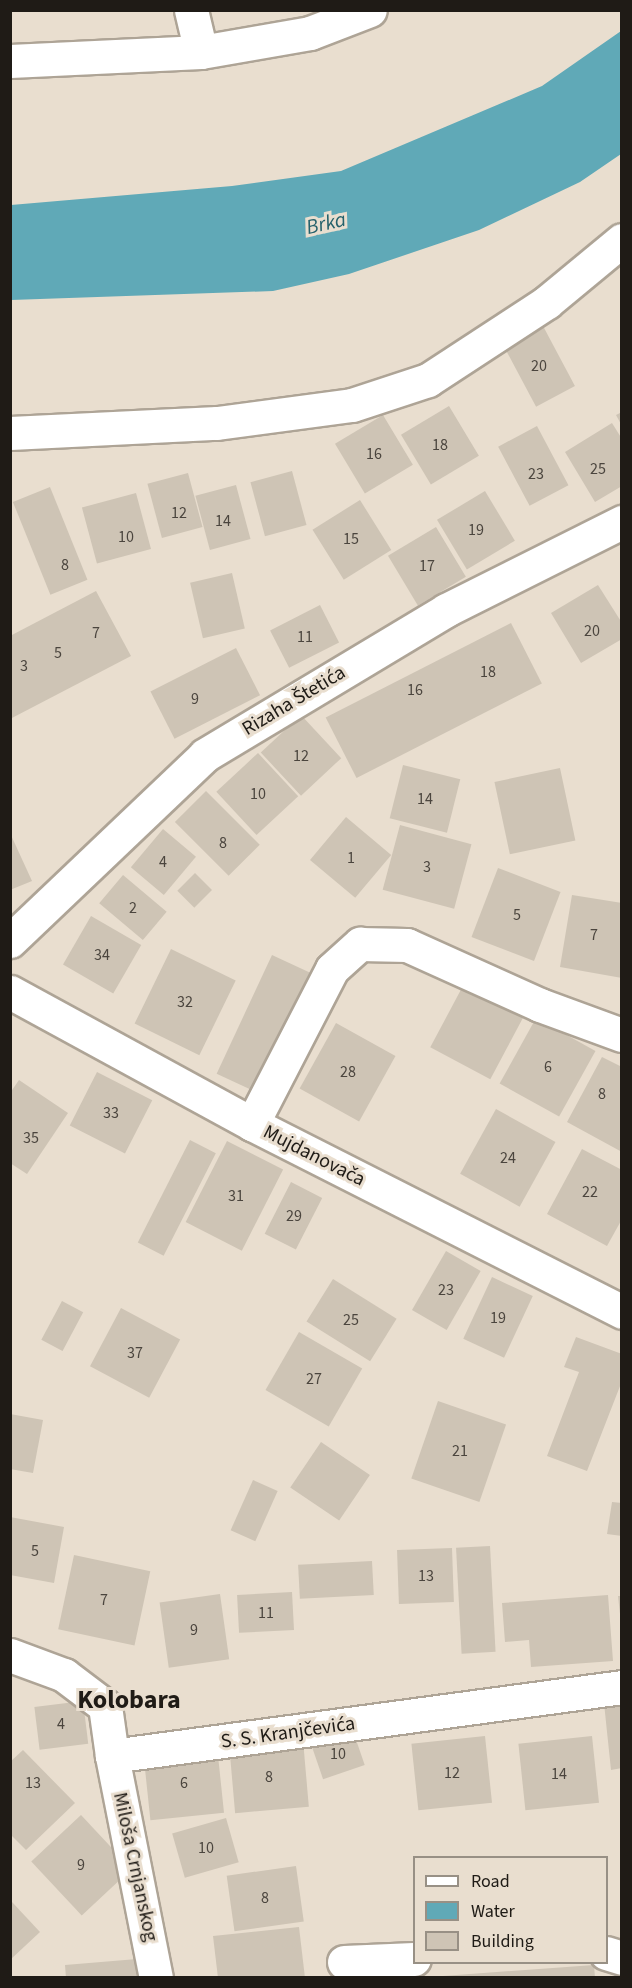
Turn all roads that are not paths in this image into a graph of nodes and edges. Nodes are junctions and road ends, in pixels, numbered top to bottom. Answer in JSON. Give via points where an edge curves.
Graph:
{"nodes":[{"id":1,"x":191,"y":10,"type":"edge"},
{"id":2,"x":370,"y":10,"type":"edge"},
{"id":3,"x":201,"y":52,"type":"junction"},
{"id":4,"x":10,"y":62,"type":"edge"},
{"id":5,"x":621,"y":240,"type":"edge"},
{"id":6,"x":10,"y":433,"type":"edge"},
{"id":7,"x":621,"y":522,"type":"edge"},
{"id":8,"x":10,"y":941,"type":"edge"},
{"id":9,"x":10,"y":992,"type":"edge"},
{"id":10,"x":621,"y":1035,"type":"edge"},
{"id":11,"x":252,"y":1124,"type":"junction"},
{"id":12,"x":621,"y":1312,"type":"edge"},
{"id":13,"x":10,"y":1655,"type":"edge"},
{"id":14,"x":621,"y":1687,"type":"edge"},
{"id":15,"x":112,"y":1756,"type":"junction"},
{"id":16,"x":413,"y":1959,"type":"edge"},
{"id":17,"x":344,"y":1962,"type":"dead end"},
{"id":18,"x":156,"y":1977,"type":"edge"}],
"edges":[{"from":1,"to":3,"type":"street"},
{"from":2,"to":3,"type":"street","via":[[310,33]]},
{"from":3,"to":4,"type":"street"},
{"from":5,"to":6,"type":"street","via":[[547,302],[428,380],[352,405],[217,423]]},
{"from":7,"to":8,"type":"street","name":"Rizaha Štetića","via":[[446,610],[205,755]]},
{"from":9,"to":11,"type":"street","name":"Mujdanovača"},
{"from":10,"to":11,"type":"street","via":[[540,1005],[407,945],[360,944],[332,969]]},
{"from":11,"to":12,"type":"street","name":"Mujdanovača"},
{"from":13,"to":15,"type":"street","via":[[64,1674],[105,1706]]},
{"from":14,"to":15,"type":"street","name":"S. S. Kranjčevića"},
{"from":15,"to":18,"type":"street","name":"Miloša Crnjanskog"},
{"from":16,"to":17,"type":"street"}]}
